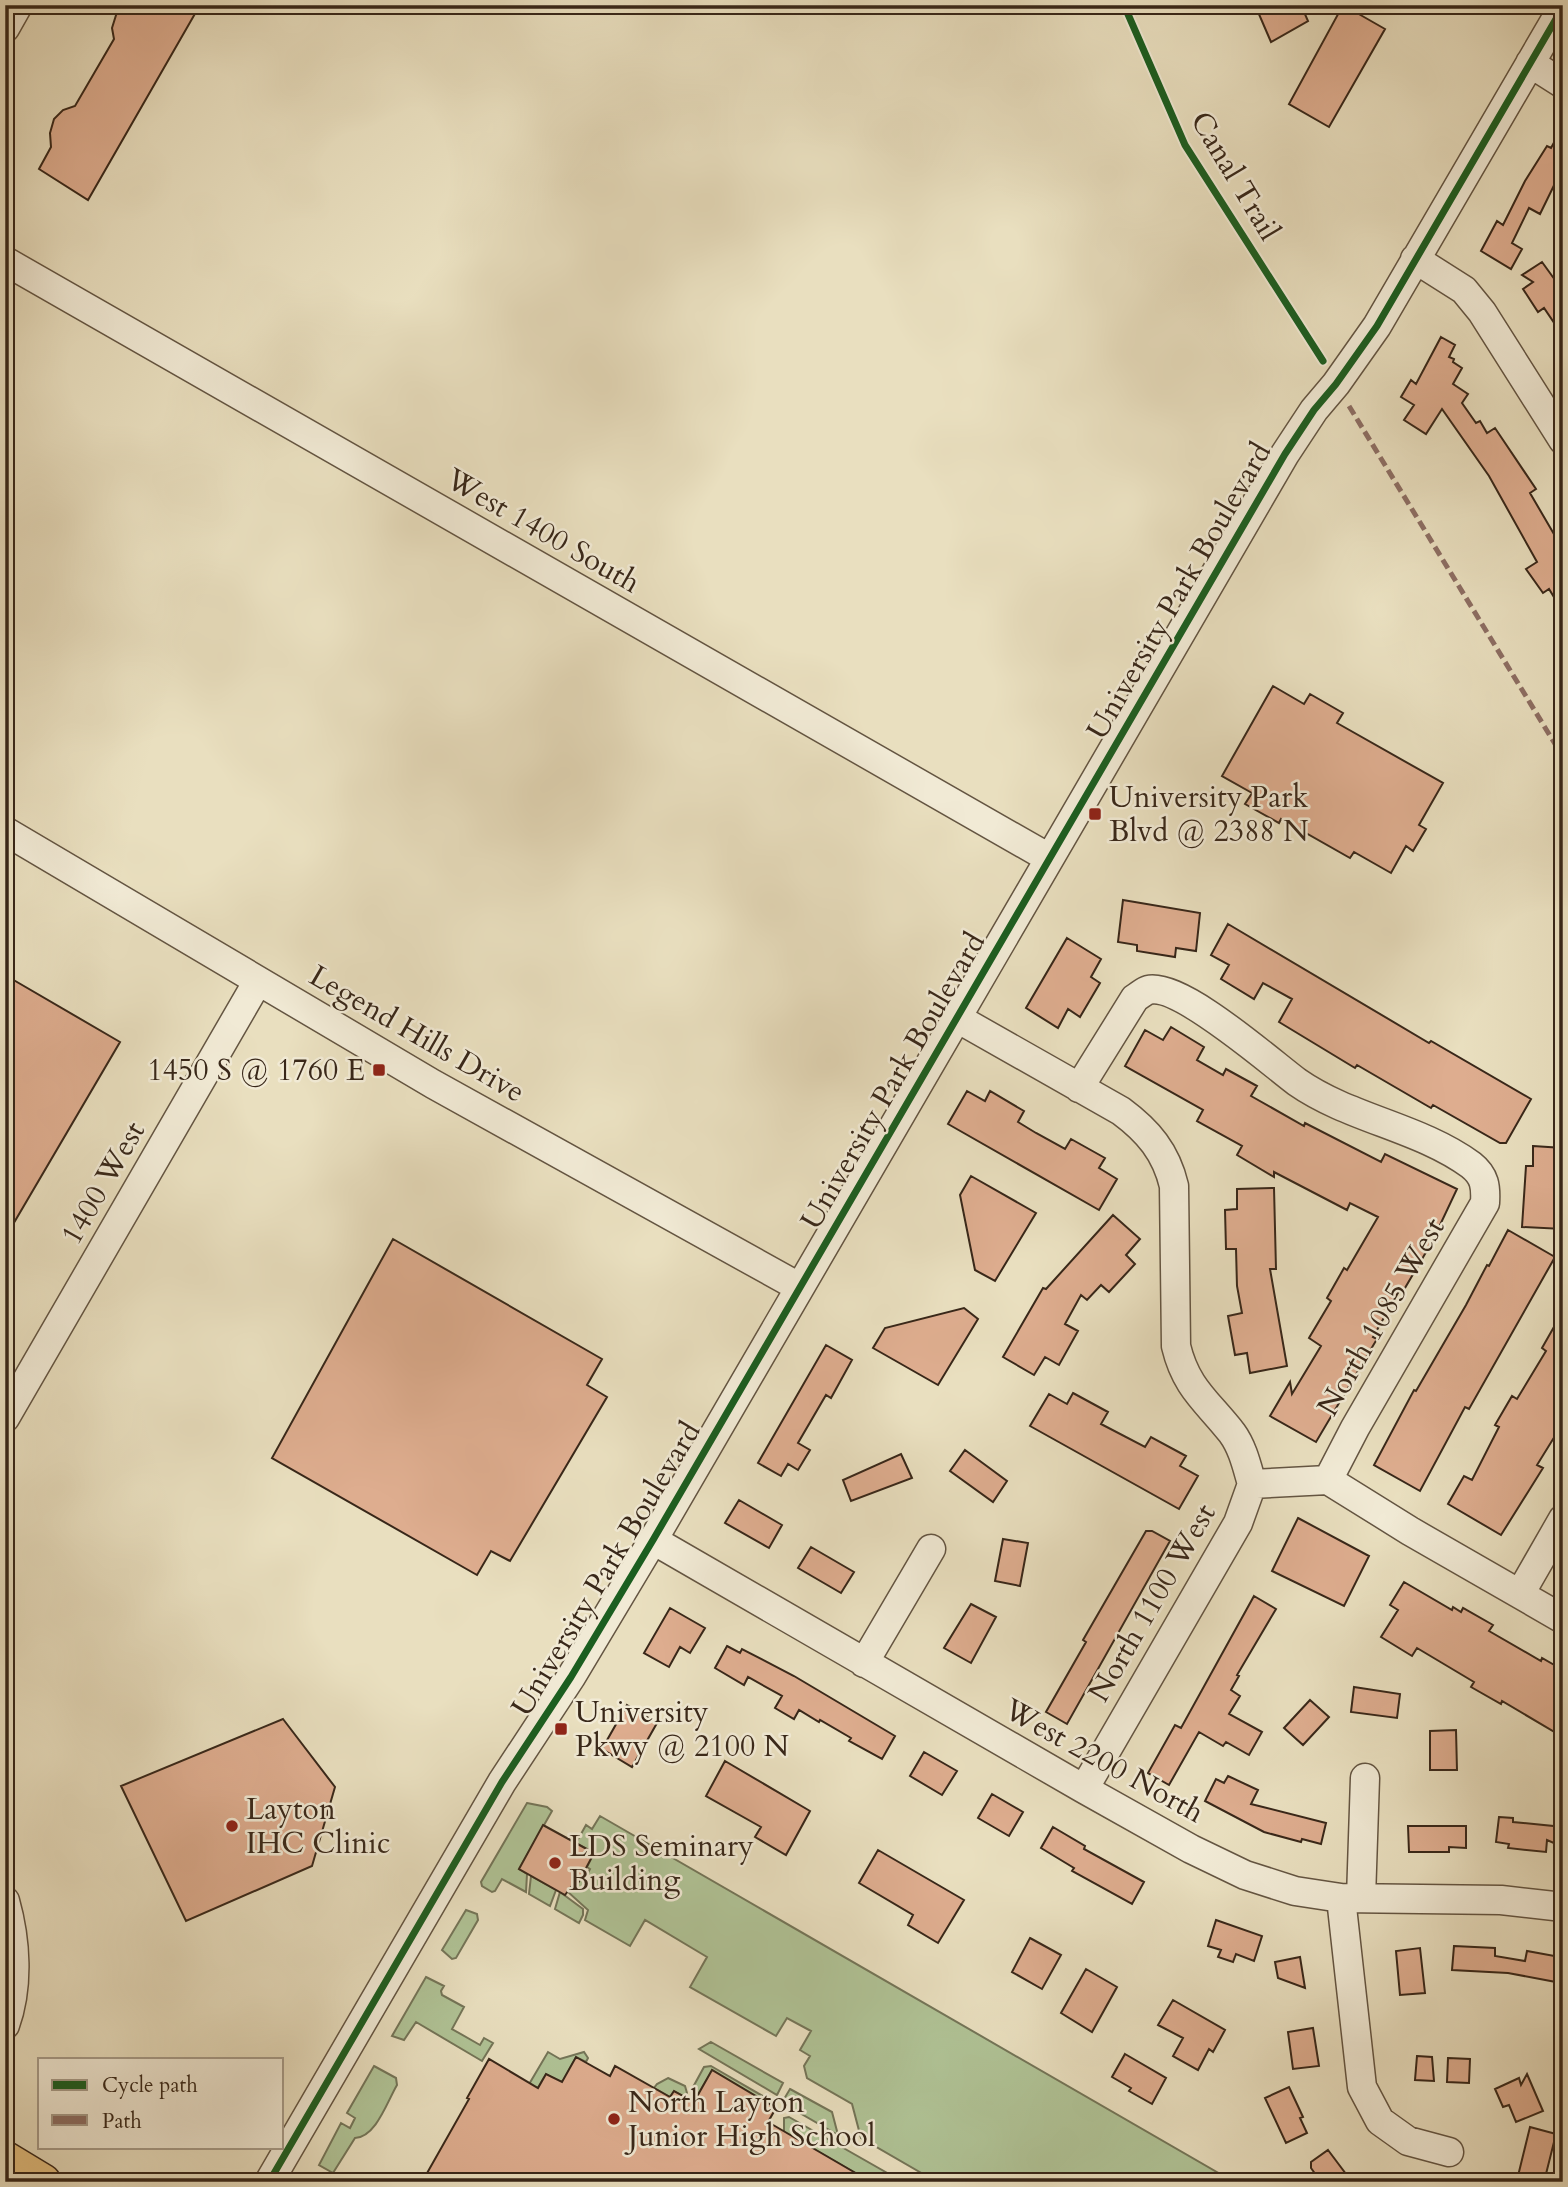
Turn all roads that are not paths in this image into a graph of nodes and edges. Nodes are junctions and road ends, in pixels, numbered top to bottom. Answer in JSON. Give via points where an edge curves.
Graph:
{"nodes":[{"id":1,"x":18,"y":5,"type":"edge"},
{"id":2,"x":1563,"y":7,"type":"edge"},
{"id":3,"x":5,"y":28,"type":"edge"},
{"id":4,"x":1530,"y":64,"type":"junction"},
{"id":5,"x":1563,"y":84,"type":"edge"},
{"id":6,"x":1415,"y":259,"type":"junction"},
{"id":7,"x":5,"y":261,"type":"edge"},
{"id":8,"x":1563,"y":440,"type":"edge"},
{"id":9,"x":5,"y":831,"type":"edge"},
{"id":10,"x":1049,"y":858,"type":"junction"},
{"id":11,"x":258,"y":981,"type":"junction"},
{"id":12,"x":957,"y":1018,"type":"junction"},
{"id":13,"x":1079,"y":1088,"type":"junction"},
{"id":14,"x":800,"y":1287,"type":"junction"},
{"id":15,"x":5,"y":1418,"type":"edge"},
{"id":16,"x":1328,"y":1480,"type":"junction"},
{"id":17,"x":1252,"y":1484,"type":"junction"},
{"id":18,"x":1563,"y":1519,"type":"edge"},
{"id":19,"x":653,"y":1540,"type":"junction"},
{"id":20,"x":931,"y":1549,"type":"dead end"},
{"id":21,"x":1520,"y":1594,"type":"junction"},
{"id":22,"x":1563,"y":1619,"type":"edge"},
{"id":23,"x":864,"y":1663,"type":"junction"},
{"id":24,"x":1365,"y":1778,"type":"dead end"},
{"id":25,"x":1084,"y":1789,"type":"junction"},
{"id":26,"x":1351,"y":1898,"type":"junction"},
{"id":27,"x":5,"y":1901,"type":"edge"},
{"id":28,"x":1563,"y":1907,"type":"edge"},
{"id":29,"x":5,"y":2025,"type":"edge"},
{"id":30,"x":1449,"y":2152,"type":"dead end"},
{"id":31,"x":5,"y":2160,"type":"edge"},
{"id":32,"x":43,"y":2182,"type":"edge"},
{"id":33,"x":269,"y":2182,"type":"edge"}],
"edges":[{"from":1,"to":3,"type":"street"},
{"from":2,"to":4,"type":"street","name":"University Park Boulevard"},
{"from":4,"to":5,"type":"street"},
{"from":4,"to":6,"type":"street","name":"University Park Boulevard"},
{"from":6,"to":8,"type":"street","via":[[1464,290],[1482,312]]},
{"from":6,"to":10,"type":"street","name":"University Park Boulevard","via":[[1377,326],[1285,454]]},
{"from":7,"to":10,"type":"street","name":"West 1400 South"},
{"from":9,"to":11,"type":"street","name":"Legend Hills Drive"},
{"from":10,"to":12,"type":"street","name":"University Park Boulevard"},
{"from":11,"to":14,"type":"street","name":"Legend Hills Drive"},
{"from":11,"to":15,"type":"street","name":"1400 West"},
{"from":12,"to":13,"type":"street"},
{"from":12,"to":14,"type":"street","name":"University Park Boulevard"},
{"from":13,"to":16,"type":"street","name":"North 1085 West","via":[[1126,1009],[1148,990],[1164,991],[1233,1031],[1299,1083],[1421,1138],[1479,1172],[1486,1186],[1485,1203]]},
{"from":13,"to":17,"type":"street","via":[[1142,1127],[1170,1166],[1180,1362],[1201,1400],[1233,1434]]},
{"from":14,"to":19,"type":"street","name":"University Park Boulevard"},
{"from":16,"to":17,"type":"street"},
{"from":16,"to":21,"type":"street"},
{"from":17,"to":25,"type":"street","name":"North 1100 West","via":[[1238,1523]]},
{"from":18,"to":21,"type":"street"},
{"from":19,"to":23,"type":"street","name":"West 2200 North"},
{"from":19,"to":33,"type":"street","name":"University Park Boulevard","via":[[502,1782]]},
{"from":20,"to":23,"type":"street"},
{"from":21,"to":22,"type":"street"},
{"from":23,"to":25,"type":"street","name":"West 2200 North"},
{"from":24,"to":26,"type":"street"},
{"from":25,"to":26,"type":"street","name":"West 2200 North","via":[[1245,1875],[1295,1891]]},
{"from":26,"to":28,"type":"street","name":"West 2200 North","via":[[1501,1900]]},
{"from":26,"to":30,"type":"street","via":[[1362,2087],[1380,2121],[1408,2141]]},
{"from":27,"to":29,"type":"street","via":[[14,1958]]},
{"from":31,"to":32,"type":"main road"}]}
